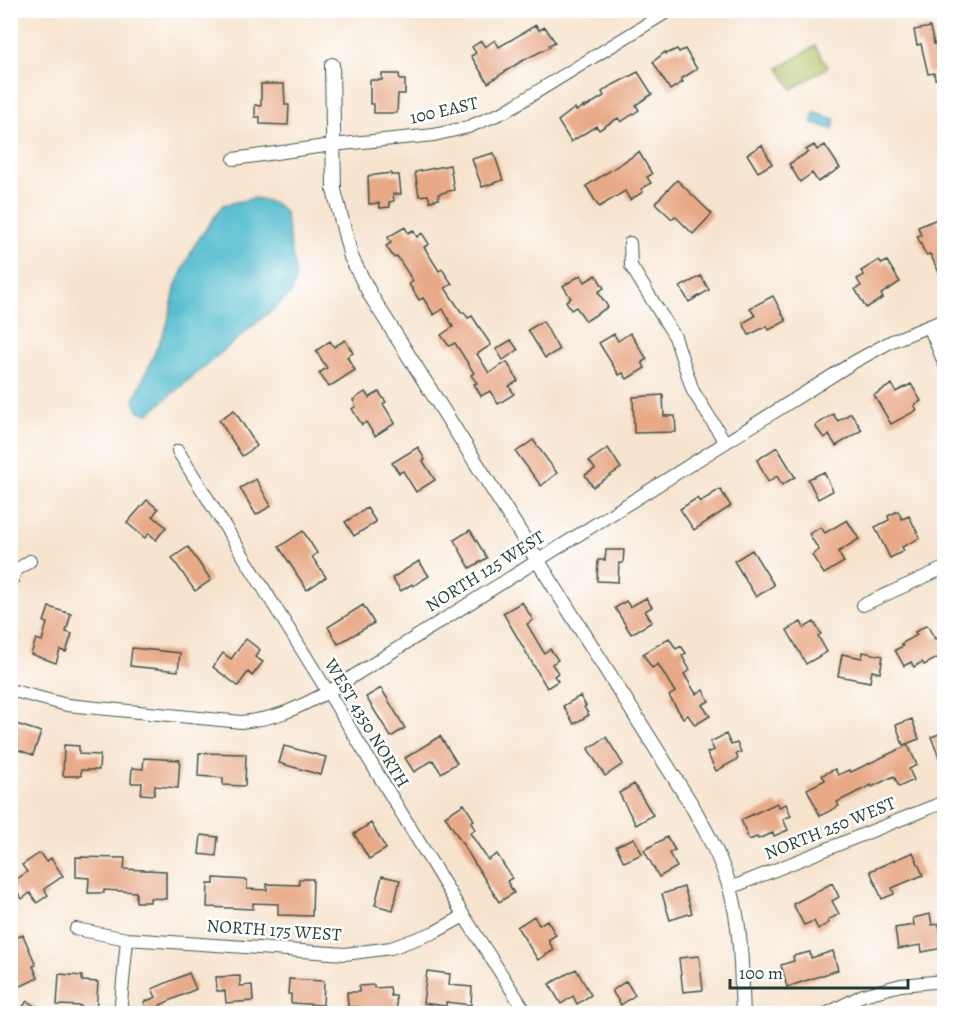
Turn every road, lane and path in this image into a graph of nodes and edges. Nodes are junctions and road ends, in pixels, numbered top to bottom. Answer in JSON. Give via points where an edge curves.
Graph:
{"nodes":[{"id":1,"x":670,"y":10,"type":"edge"},
{"id":2,"x":332,"y":65,"type":"dead end"},
{"id":3,"x":332,"y":145,"type":"junction"},
{"id":4,"x":234,"y":159,"type":"dead end"},
{"id":5,"x":630,"y":243,"type":"dead end"},
{"id":6,"x":945,"y":320,"type":"edge"},
{"id":7,"x":929,"y":326,"type":"junction"},
{"id":8,"x":945,"y":363,"type":"edge"},
{"id":9,"x":725,"y":442,"type":"junction"},
{"id":10,"x":178,"y":451,"type":"dead end"},
{"id":11,"x":537,"y":559,"type":"junction"},
{"id":12,"x":30,"y":561,"type":"dead end"},
{"id":13,"x":945,"y":568,"type":"edge"},
{"id":14,"x":10,"y":587,"type":"edge"},
{"id":15,"x":863,"y":605,"type":"dead end"},
{"id":16,"x":10,"y":690,"type":"edge"},
{"id":17,"x":327,"y":692,"type":"junction"},
{"id":18,"x":945,"y":802,"type":"edge"},
{"id":19,"x":730,"y":888,"type":"junction"},
{"id":20,"x":464,"y":916,"type":"junction"},
{"id":21,"x":76,"y":930,"type":"dead end"},
{"id":22,"x":127,"y":939,"type":"junction"},
{"id":23,"x":945,"y":981,"type":"edge"},
{"id":24,"x":120,"y":1014,"type":"edge"},
{"id":25,"x":527,"y":1014,"type":"edge"},
{"id":26,"x":743,"y":1014,"type":"edge"},
{"id":27,"x":826,"y":1014,"type":"edge"}],
"edges":[{"from":1,"to":3,"type":"street","name":"100 EAST","via":[[504,112],[468,127],[434,135]]},
{"from":2,"to":3,"type":"street"},
{"from":3,"to":4,"type":"street","name":"100 EAST"},
{"from":3,"to":11,"type":"street","via":[[334,190],[351,257],[371,296]]},
{"from":5,"to":9,"type":"street","via":[[631,266],[675,337],[693,391]]},
{"from":6,"to":7,"type":"street","name":"NORTH 125 WEST"},
{"from":7,"to":8,"type":"street"},
{"from":7,"to":9,"type":"street","name":"NORTH 125 WEST","via":[[854,362]]},
{"from":9,"to":11,"type":"street","name":"NORTH 125 WEST"},
{"from":10,"to":17,"type":"street","name":"WEST 4350 NORTH"},
{"from":11,"to":17,"type":"street","name":"NORTH 125 WEST"},
{"from":11,"to":19,"type":"street","via":[[691,804],[712,840]]},
{"from":12,"to":14,"type":"street","via":[[15,571]]},
{"from":13,"to":15,"type":"street"},
{"from":16,"to":17,"type":"street","name":"NORTH 125 WEST","via":[[67,705],[242,722],[291,711]]},
{"from":17,"to":20,"type":"street","name":"WEST 4350 NORTH"},
{"from":18,"to":19,"type":"street","name":"NORTH 250 WEST"},
{"from":19,"to":26,"type":"street","via":[[740,949]]},
{"from":20,"to":22,"type":"street","name":"NORTH 175 WEST","via":[[435,933],[391,948],[345,954]]},
{"from":20,"to":25,"type":"street","name":"WEST 4350 NORTH"},
{"from":21,"to":22,"type":"street","name":"NORTH 175 WEST"},
{"from":22,"to":24,"type":"street"},
{"from":23,"to":27,"type":"street","via":[[901,985],[863,995]]}]}
